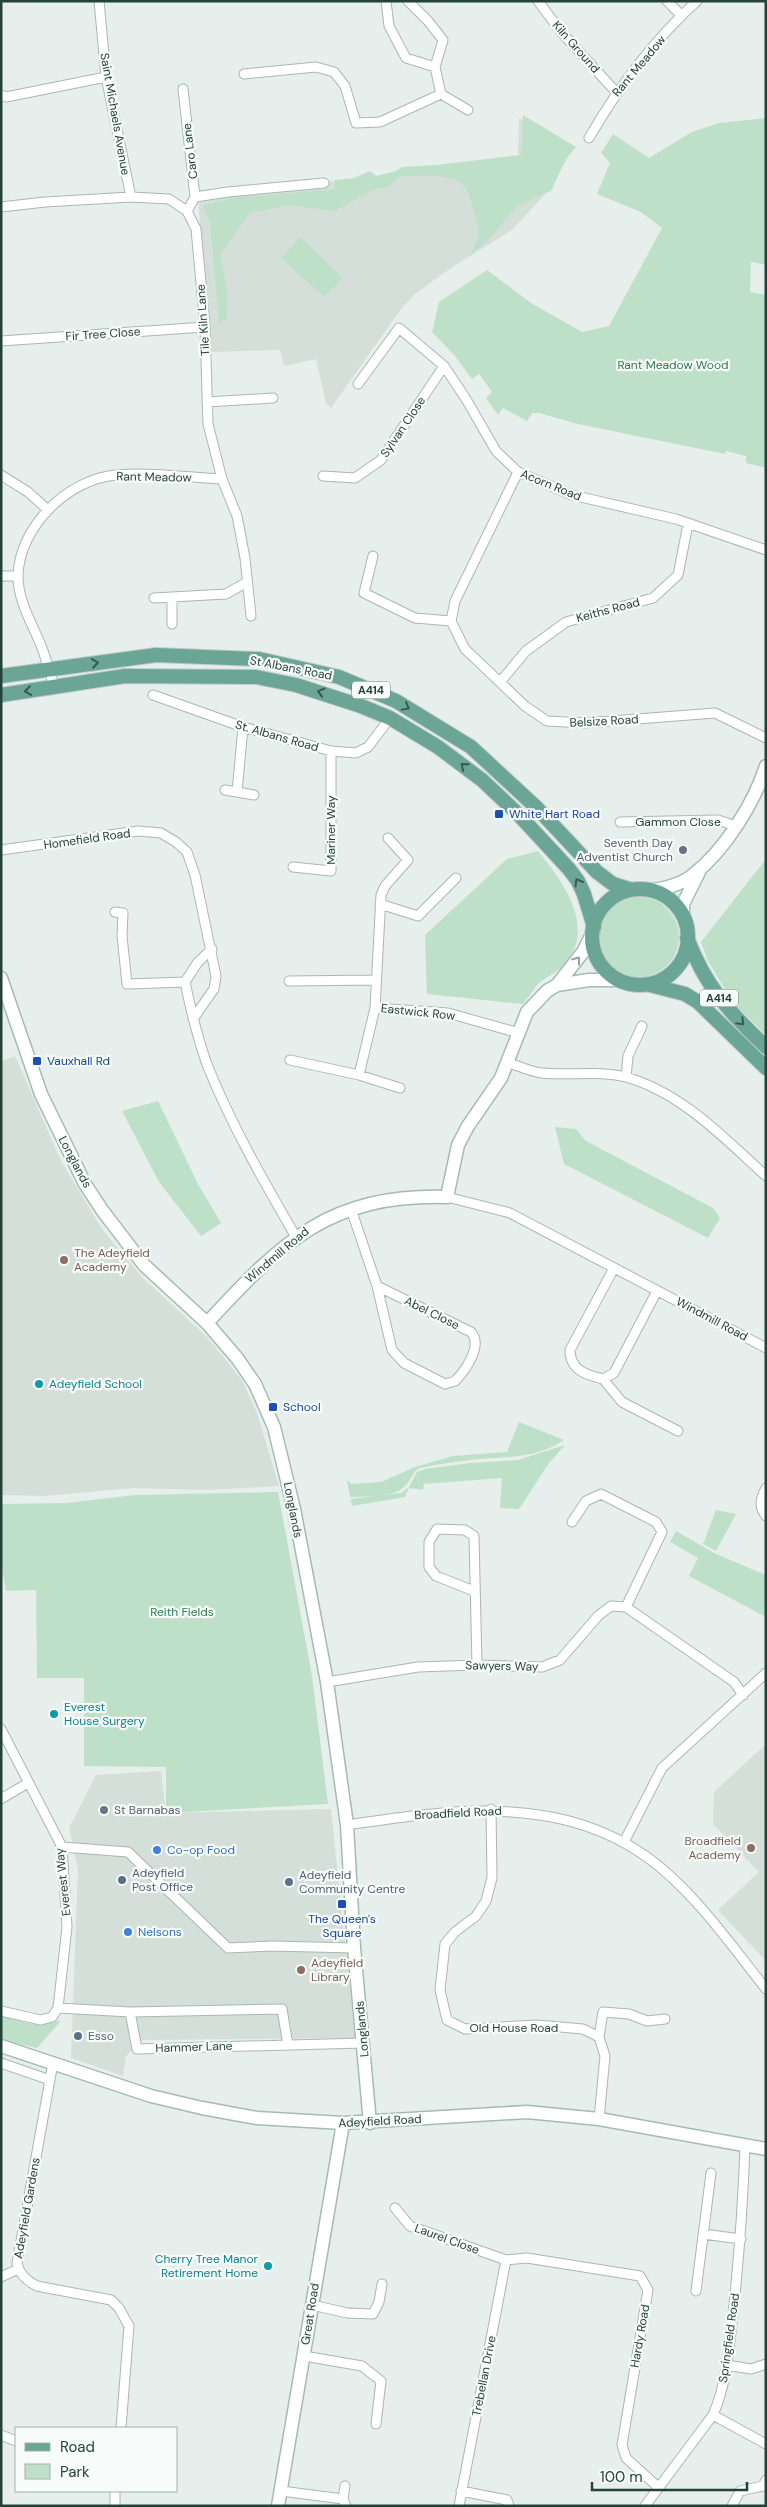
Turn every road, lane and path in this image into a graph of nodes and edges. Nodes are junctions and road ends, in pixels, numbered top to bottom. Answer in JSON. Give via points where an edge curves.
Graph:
{"nodes":[{"id":1,"x":98,"y":1,"type":"edge"},
{"id":2,"x":386,"y":1,"type":"edge"},
{"id":3,"x":408,"y":1,"type":"edge"},
{"id":4,"x":538,"y":1,"type":"edge"},
{"id":5,"x":667,"y":1,"type":"edge"},
{"id":6,"x":698,"y":1,"type":"edge"},
{"id":7,"x":681,"y":16,"type":"junction"},
{"id":8,"x":435,"y":67,"type":"junction"},
{"id":9,"x":244,"y":74,"type":"dead end"},
{"id":10,"x":106,"y":76,"type":"junction"},
{"id":11,"x":183,"y":90,"type":"dead end"},
{"id":12,"x":616,"y":92,"type":"junction"},
{"id":13,"x":441,"y":94,"type":"junction"},
{"id":14,"x":1,"y":95,"type":"edge"},
{"id":15,"x":468,"y":110,"type":"dead end"},
{"id":16,"x":589,"y":138,"type":"dead end"},
{"id":17,"x":324,"y":184,"type":"dead end"},
{"id":18,"x":131,"y":197,"type":"junction"},
{"id":19,"x":195,"y":197,"type":"junction"},
{"id":20,"x":1,"y":207,"type":"edge"},
{"id":21,"x":187,"y":211,"type":"junction"},
{"id":22,"x":205,"y":327,"type":"junction"},
{"id":23,"x":1,"y":340,"type":"edge"},
{"id":24,"x":444,"y":366,"type":"junction"},
{"id":25,"x":358,"y":384,"type":"dead end"},
{"id":26,"x":273,"y":398,"type":"dead end"},
{"id":27,"x":207,"y":402,"type":"junction"},
{"id":28,"x":518,"y":472,"type":"junction"},
{"id":29,"x":1,"y":475,"type":"edge"},
{"id":30,"x":323,"y":476,"type":"dead end"},
{"id":31,"x":222,"y":479,"type":"junction"},
{"id":32,"x":48,"y":510,"type":"junction"},
{"id":33,"x":688,"y":524,"type":"junction"},
{"id":34,"x":766,"y":550,"type":"edge"},
{"id":35,"x":373,"y":556,"type":"dead end"},
{"id":36,"x":1,"y":576,"type":"edge"},
{"id":37,"x":18,"y":576,"type":"junction"},
{"id":38,"x":247,"y":582,"type":"junction"},
{"id":39,"x":172,"y":597,"type":"junction"},
{"id":40,"x":154,"y":598,"type":"dead end"},
{"id":41,"x":251,"y":616,"type":"dead end"},
{"id":42,"x":451,"y":620,"type":"junction"},
{"id":43,"x":172,"y":624,"type":"dead end"},
{"id":44,"x":47,"y":669,"type":"junction"},
{"id":45,"x":1,"y":676,"type":"edge"},
{"id":46,"x":501,"y":681,"type":"junction"},
{"id":47,"x":55,"y":687,"type":"junction"},
{"id":48,"x":1,"y":695,"type":"edge"},
{"id":49,"x":153,"y":695,"type":"dead end"},
{"id":50,"x":390,"y":718,"type":"junction"},
{"id":51,"x":243,"y":727,"type":"junction"},
{"id":52,"x":766,"y":738,"type":"edge"},
{"id":53,"x":331,"y":752,"type":"junction"},
{"id":54,"x":766,"y":766,"type":"edge"},
{"id":55,"x":225,"y":790,"type":"dead end"},
{"id":56,"x":236,"y":792,"type":"junction"},
{"id":57,"x":254,"y":795,"type":"dead end"},
{"id":58,"x":620,"y":822,"type":"dead end"},
{"id":59,"x":736,"y":826,"type":"junction"},
{"id":60,"x":388,"y":838,"type":"dead end"},
{"id":61,"x":1,"y":850,"type":"edge"},
{"id":62,"x":293,"y":867,"type":"dead end"},
{"id":63,"x":702,"y":868,"type":"junction"},
{"id":64,"x":456,"y":878,"type":"dead end"},
{"id":65,"x":628,"y":889,"type":"junction"},
{"id":66,"x":652,"y":890,"type":"junction"},
{"id":67,"x":380,"y":904,"type":"junction"},
{"id":68,"x":116,"y":912,"type":"dead end"},
{"id":69,"x":683,"y":916,"type":"junction"},
{"id":70,"x":593,"y":930,"type":"junction"},
{"id":71,"x":687,"y":938,"type":"junction"},
{"id":72,"x":212,"y":949,"type":"junction"},
{"id":73,"x":375,"y":980,"type":"junction"},
{"id":74,"x":618,"y":980,"type":"junction"},
{"id":75,"x":289,"y":981,"type":"dead end"},
{"id":76,"x":185,"y":982,"type":"junction"},
{"id":77,"x":557,"y":985,"type":"junction"},
{"id":78,"x":650,"y":985,"type":"junction"},
{"id":79,"x":2,"y":986,"type":"edge"},
{"id":80,"x":375,"y":1008,"type":"junction"},
{"id":81,"x":193,"y":1019,"type":"junction"},
{"id":82,"x":642,"y":1026,"type":"dead end"},
{"id":83,"x":519,"y":1033,"type":"junction"},
{"id":84,"x":766,"y":1047,"type":"edge"},
{"id":85,"x":290,"y":1060,"type":"dead end"},
{"id":86,"x":509,"y":1062,"type":"junction"},
{"id":87,"x":766,"y":1068,"type":"edge"},
{"id":88,"x":359,"y":1075,"type":"junction"},
{"id":89,"x":626,"y":1077,"type":"junction"},
{"id":90,"x":400,"y":1088,"type":"dead end"},
{"id":91,"x":766,"y":1176,"type":"edge"},
{"id":92,"x":447,"y":1197,"type":"junction"},
{"id":93,"x":352,"y":1209,"type":"junction"},
{"id":94,"x":296,"y":1237,"type":"junction"},
{"id":95,"x":614,"y":1268,"type":"junction"},
{"id":96,"x":377,"y":1286,"type":"junction"},
{"id":97,"x":657,"y":1291,"type":"junction"},
{"id":98,"x":207,"y":1323,"type":"junction"},
{"id":99,"x":766,"y":1348,"type":"edge"},
{"id":100,"x":603,"y":1379,"type":"junction"},
{"id":101,"x":678,"y":1431,"type":"dead end"},
{"id":102,"x":766,"y":1488,"type":"edge"},
{"id":103,"x":766,"y":1516,"type":"edge"},
{"id":104,"x":572,"y":1522,"type":"dead end"},
{"id":105,"x":474,"y":1591,"type":"junction"},
{"id":106,"x":626,"y":1607,"type":"junction"},
{"id":107,"x":477,"y":1665,"type":"junction"},
{"id":108,"x":766,"y":1673,"type":"edge"},
{"id":109,"x":327,"y":1682,"type":"junction"},
{"id":110,"x":744,"y":1695,"type":"junction"},
{"id":111,"x":1,"y":1729,"type":"edge"},
{"id":112,"x":28,"y":1783,"type":"junction"},
{"id":113,"x":1,"y":1799,"type":"edge"},
{"id":114,"x":491,"y":1809,"type":"junction"},
{"id":115,"x":347,"y":1825,"type":"junction"},
{"id":116,"x":624,"y":1842,"type":"junction"},
{"id":117,"x":62,"y":1847,"type":"junction"},
{"id":118,"x":354,"y":1948,"type":"junction"},
{"id":119,"x":766,"y":1989,"type":"edge"},
{"id":120,"x":58,"y":2008,"type":"junction"},
{"id":121,"x":1,"y":2011,"type":"edge"},
{"id":122,"x":130,"y":2012,"type":"junction"},
{"id":123,"x":665,"y":2019,"type":"dead end"},
{"id":124,"x":599,"y":2037,"type":"junction"},
{"id":125,"x":363,"y":2043,"type":"junction"},
{"id":126,"x":288,"y":2045,"type":"junction"},
{"id":127,"x":1,"y":2046,"type":"edge"},
{"id":128,"x":1,"y":2063,"type":"edge"},
{"id":129,"x":53,"y":2063,"type":"junction"},
{"id":130,"x":50,"y":2080,"type":"junction"},
{"id":131,"x":599,"y":2119,"type":"junction"},
{"id":132,"x":343,"y":2123,"type":"junction"},
{"id":133,"x":370,"y":2123,"type":"junction"},
{"id":134,"x":745,"y":2146,"type":"junction"},
{"id":135,"x":766,"y":2149,"type":"edge"},
{"id":136,"x":712,"y":2173,"type":"dead end"},
{"id":137,"x":395,"y":2208,"type":"dead end"},
{"id":138,"x":703,"y":2234,"type":"junction"},
{"id":139,"x":741,"y":2240,"type":"junction"},
{"id":140,"x":506,"y":2260,"type":"junction"},
{"id":141,"x":18,"y":2269,"type":"junction"},
{"id":142,"x":1,"y":2277,"type":"edge"},
{"id":143,"x":382,"y":2284,"type":"dead end"},
{"id":144,"x":696,"y":2291,"type":"dead end"},
{"id":145,"x":312,"y":2305,"type":"junction"},
{"id":146,"x":304,"y":2356,"type":"junction"},
{"id":147,"x":766,"y":2364,"type":"edge"},
{"id":148,"x":727,"y":2365,"type":"junction"},
{"id":149,"x":713,"y":2415,"type":"junction"},
{"id":150,"x":376,"y":2424,"type":"dead end"},
{"id":151,"x":121,"y":2427,"type":"edge"},
{"id":152,"x":1,"y":2434,"type":"edge"},
{"id":153,"x":15,"y":2441,"type":"edge"},
{"id":154,"x":766,"y":2444,"type":"edge"},
{"id":155,"x":766,"y":2480,"type":"edge"},
{"id":156,"x":345,"y":2486,"type":"dead end"},
{"id":157,"x":658,"y":2487,"type":"junction"},
{"id":158,"x":281,"y":2491,"type":"junction"},
{"id":159,"x":461,"y":2491,"type":"junction"},
{"id":160,"x":115,"y":2492,"type":"edge"},
{"id":161,"x":344,"y":2502,"type":"edge"},
{"id":162,"x":115,"y":2506,"type":"edge"},
{"id":163,"x":278,"y":2506,"type":"edge"},
{"id":164,"x":459,"y":2506,"type":"edge"},
{"id":165,"x":509,"y":2506,"type":"edge"},
{"id":166,"x":645,"y":2506,"type":"edge"},
{"id":167,"x":732,"y":2506,"type":"edge"}],
"edges":[{"from":1,"to":10,"type":"street","name":"Saint Michaels Avenue"},
{"from":2,"to":8,"type":"street","via":[[389,26],[406,58]]},
{"from":3,"to":8,"type":"street","via":[[443,40]]},
{"from":4,"to":12,"type":"street","name":"Kiln Ground","via":[[562,33]]},
{"from":5,"to":7,"type":"street"},
{"from":6,"to":7,"type":"street","name":"Rant Meadow"},
{"from":7,"to":12,"type":"street","name":"Rant Meadow"},
{"from":8,"to":13,"type":"street"},
{"from":9,"to":13,"type":"street","via":[[316,67],[334,72],[345,86],[356,123],[380,122]]},
{"from":10,"to":14,"type":"street","via":[[6,97]]},
{"from":10,"to":18,"type":"street","name":"Saint Michaels Avenue"},
{"from":11,"to":19,"type":"street","name":"Caro Lane"},
{"from":12,"to":16,"type":"street","name":"Rant Meadow"},
{"from":13,"to":15,"type":"street"},
{"from":17,"to":19,"type":"street"},
{"from":18,"to":20,"type":"street"},
{"from":18,"to":21,"type":"street","via":[[169,199]]},
{"from":19,"to":21,"type":"street","name":"Caro Lane"},
{"from":21,"to":22,"type":"street","name":"Tile Kiln Lane","via":[[196,229]]},
{"from":22,"to":23,"type":"street","name":"Fir Tree Close"},
{"from":22,"to":27,"type":"street","name":"Tile Kiln Lane"},
{"from":24,"to":25,"type":"street","name":"Acorn Road","via":[[399,328]]},
{"from":24,"to":28,"type":"street","name":"Acorn Road","via":[[496,451]]},
{"from":24,"to":30,"type":"street","name":"Sylvan Close","via":[[381,460],[355,478]]},
{"from":26,"to":27,"type":"street"},
{"from":27,"to":31,"type":"street","name":"Tile Kiln Lane","via":[[212,444]]},
{"from":28,"to":33,"type":"street","name":"Acorn Road","via":[[572,495]]},
{"from":28,"to":42,"type":"street","via":[[455,600]]},
{"from":29,"to":32,"type":"street"},
{"from":31,"to":32,"type":"street","name":"Rant Meadow","via":[[114,475],[73,490]]},
{"from":31,"to":38,"type":"street","name":"Tile Kiln Lane","via":[[237,516]]},
{"from":32,"to":37,"type":"street","name":"Rant Meadow","via":[[28,541]]},
{"from":33,"to":34,"type":"street","name":"Acorn Road"},
{"from":33,"to":46,"type":"street","name":"Keiths Road","via":[[678,575],[654,598],[566,622],[526,651]]},
{"from":35,"to":42,"type":"street","via":[[364,593],[415,618]]},
{"from":36,"to":37,"type":"street"},
{"from":37,"to":44,"type":"street","name":"Rant Meadow","via":[[24,606]]},
{"from":38,"to":39,"type":"street","via":[[226,594]]},
{"from":38,"to":41,"type":"street","name":"Tile Kiln Lane"},
{"from":39,"to":40,"type":"street"},
{"from":39,"to":43,"type":"street"},
{"from":42,"to":46,"type":"street","name":"Belsize Road","via":[[465,649]]},
{"from":44,"to":45,"type":"main road","name":"St Albans Road","number":"A414"},
{"from":44,"to":47,"type":"street","name":"Rant Meadow"},
{"from":44,"to":65,"type":"main road","name":"St Albans Road","number":"A414","one_way":true,"via":[[156,655],[206,655],[259,659],[339,677],[396,701],[471,747],[537,808],[598,872],[613,884]]},
{"from":46,"to":52,"type":"street","name":"Belsize Road","via":[[525,706],[547,721],[585,723],[715,713]]},
{"from":47,"to":48,"type":"main road","name":"St Albans Road","number":"A414","one_way":true},
{"from":50,"to":47,"type":"main road","name":"St Albans Road","number":"A414","one_way":true,"via":[[330,695],[256,677],[125,676]]},
{"from":49,"to":51,"type":"street","name":"St. Albans Road"},
{"from":50,"to":53,"type":"street","name":"St. Albans Road","via":[[368,747],[356,753]]},
{"from":70,"to":50,"type":"main road","name":"St Albans Road","number":"A414","one_way":true,"via":[[584,894],[574,875],[519,815],[459,761]]},
{"from":51,"to":53,"type":"street","name":"St. Albans Road"},
{"from":51,"to":56,"type":"street"},
{"from":53,"to":62,"type":"street","name":"Mariner Way","via":[[331,871]]},
{"from":54,"to":59,"type":"street","via":[[750,806]]},
{"from":55,"to":56,"type":"street"},
{"from":56,"to":57,"type":"street"},
{"from":58,"to":59,"type":"street","name":"Gammon Close","via":[[718,820]]},
{"from":59,"to":63,"type":"street"},
{"from":60,"to":67,"type":"street","name":"Eastwick Row","via":[[408,860],[385,886]]},
{"from":61,"to":72,"type":"street","name":"Homefield Road","via":[[138,831],[161,833],[187,852]]},
{"from":63,"to":66,"type":"street","via":[[678,884]]},
{"from":63,"to":69,"type":"street","via":[[686,894]]},
{"from":64,"to":67,"type":"street","via":[[418,916]]},
{"from":65,"to":66,"type":"main road"},
{"from":65,"to":70,"type":"main road","via":[[603,906]]},
{"from":66,"to":69,"type":"main road","via":[[671,900]]},
{"from":67,"to":73,"type":"street","name":"Eastwick Row"},
{"from":68,"to":76,"type":"street","via":[[123,913],[127,984]]},
{"from":69,"to":71,"type":"main road"},
{"from":70,"to":74,"type":"main road","via":[[596,956],[608,973]]},
{"from":77,"to":70,"type":"street","one_way":true,"via":[[583,952]]},
{"from":71,"to":78,"type":"main road","via":[[676,969]]},
{"from":71,"to":84,"type":"main road","number":"A414","one_way":true,"via":[[713,991]]},
{"from":72,"to":76,"type":"street","via":[[198,962]]},
{"from":72,"to":81,"type":"street","name":"Homefield Road","via":[[216,976],[214,989]]},
{"from":73,"to":75,"type":"street"},
{"from":73,"to":80,"type":"street","name":"Eastwick Row"},
{"from":74,"to":77,"type":"street"},
{"from":74,"to":78,"type":"main road"},
{"from":76,"to":81,"type":"street"},
{"from":77,"to":83,"type":"street","via":[[527,1012]]},
{"from":78,"to":87,"type":"main road","number":"A414","via":[[685,994],[698,1002]]},
{"from":79,"to":98,"type":"street","name":"Longlands","via":[[41,1094],[85,1184],[144,1265]]},
{"from":80,"to":83,"type":"street","name":"Eastwick Row","via":[[448,1013]]},
{"from":80,"to":88,"type":"street","name":"Eastwick Row"},
{"from":81,"to":94,"type":"street","via":[[226,1110]]},
{"from":82,"to":89,"type":"street","via":[[628,1056]]},
{"from":83,"to":86,"type":"street"},
{"from":85,"to":88,"type":"street"},
{"from":86,"to":89,"type":"street","via":[[540,1073],[595,1073]]},
{"from":86,"to":92,"type":"street","via":[[458,1145]]},
{"from":88,"to":90,"type":"street"},
{"from":89,"to":91,"type":"street","via":[[684,1106]]},
{"from":92,"to":93,"type":"street","name":"Windmill Road","via":[[394,1198]]},
{"from":92,"to":95,"type":"street","name":"Windmill Road","via":[[510,1213]]},
{"from":93,"to":94,"type":"street","name":"Windmill Road","via":[[311,1226]]},
{"from":93,"to":96,"type":"street","name":"Abel Close"},
{"from":94,"to":98,"type":"street","name":"Windmill Road","via":[[248,1279]]},
{"from":95,"to":97,"type":"street","name":"Windmill Road"},
{"from":95,"to":100,"type":"street","via":[[570,1350],[570,1360],[578,1370]]},
{"from":96,"to":96,"type":"street","name":"Abel Close","via":[[392,1350],[397,1357],[445,1384],[456,1382],[476,1347],[474,1335]]},
{"from":97,"to":99,"type":"street","name":"Windmill Road"},
{"from":97,"to":100,"type":"street","via":[[614,1373]]},
{"from":98,"to":109,"type":"street","name":"Longlands","via":[[254,1384],[274,1427],[294,1509]]},
{"from":100,"to":101,"type":"street","via":[[622,1402]]},
{"from":102,"to":103,"type":"street","via":[[760,1499]]},
{"from":104,"to":106,"type":"street","via":[[586,1502],[601,1494],[656,1522],[662,1532]]},
{"from":105,"to":105,"type":"street","via":[[474,1536],[465,1530],[437,1529],[429,1542],[430,1567],[436,1576]]},
{"from":105,"to":107,"type":"street"},
{"from":106,"to":107,"type":"street","name":"Sawyers Way","via":[[611,1606],[598,1616],[560,1660],[542,1668]]},
{"from":106,"to":110,"type":"street","via":[[734,1682]]},
{"from":107,"to":109,"type":"street","name":"Sawyers Way","via":[[418,1667]]},
{"from":108,"to":110,"type":"street"},
{"from":109,"to":115,"type":"street","name":"Longlands"},
{"from":110,"to":116,"type":"street","via":[[662,1768]]},
{"from":111,"to":112,"type":"street","name":"Everest Way"},
{"from":112,"to":113,"type":"street"},
{"from":112,"to":117,"type":"street","name":"Everest Way"},
{"from":114,"to":115,"type":"street","name":"Broadfield Road","via":[[414,1815]]},
{"from":114,"to":116,"type":"street","name":"Broadfield Road","via":[[533,1812],[576,1822]]},
{"from":114,"to":124,"type":"street","name":"Old House Road","via":[[492,1878],[486,1901],[476,1916],[445,1944],[440,1990],[448,2020],[465,2029],[537,2025],[583,2029]]},
{"from":115,"to":118,"type":"street","name":"Longlands"},
{"from":116,"to":119,"type":"street","name":"Broadfield Road","via":[[658,1866],[698,1906]]},
{"from":117,"to":118,"type":"street","via":[[128,1852],[228,1948]]},
{"from":117,"to":120,"type":"street","name":"Everest Way","via":[[68,1927]]},
{"from":118,"to":125,"type":"street","name":"Longlands"},
{"from":120,"to":121,"type":"street","name":"Everest Way","via":[[52,2017],[41,2020]]},
{"from":120,"to":122,"type":"street"},
{"from":122,"to":126,"type":"street","via":[[282,2009]]},
{"from":122,"to":126,"type":"street","name":"Hammer Lane","via":[[137,2049]]},
{"from":123,"to":124,"type":"street","via":[[647,2022],[629,2014],[603,2012]]},
{"from":124,"to":131,"type":"street","via":[[605,2056]]},
{"from":125,"to":126,"type":"street","name":"Hammer Lane"},
{"from":125,"to":133,"type":"street","name":"Longlands"},
{"from":127,"to":129,"type":"street","name":"Adeyfield Road"},
{"from":128,"to":130,"type":"street"},
{"from":129,"to":130,"type":"street","name":"Adeyfield Gardens"},
{"from":129,"to":132,"type":"street","name":"Adeyfield Road","via":[[151,2096],[202,2108],[257,2118]]},
{"from":130,"to":141,"type":"street","name":"Adeyfield Gardens"},
{"from":131,"to":133,"type":"street","name":"Adeyfield Road","via":[[526,2112]]},
{"from":131,"to":134,"type":"street","name":"Adeyfield Road"},
{"from":132,"to":133,"type":"street","name":"Adeyfield Road"},
{"from":132,"to":145,"type":"street","name":"Great Road"},
{"from":134,"to":135,"type":"street","name":"Adeyfield Road"},
{"from":134,"to":139,"type":"street","name":"Springfield Road"},
{"from":136,"to":138,"type":"street"},
{"from":137,"to":140,"type":"street","name":"Laurel Close","via":[[410,2226]]},
{"from":138,"to":139,"type":"street"},
{"from":138,"to":144,"type":"street"},
{"from":139,"to":148,"type":"street","name":"Springfield Road"},
{"from":140,"to":157,"type":"street","name":"Hardy Road","via":[[527,2258],[640,2276],[648,2290],[622,2445],[626,2458]]},
{"from":140,"to":159,"type":"street","name":"Trebellan Drive"},
{"from":141,"to":142,"type":"street"},
{"from":141,"to":151,"type":"street","name":"Adeyfield Gardens","via":[[37,2286],[112,2300],[119,2308],[128,2326]]},
{"from":143,"to":145,"type":"street","via":[[373,2314],[347,2313]]},
{"from":145,"to":146,"type":"street","name":"Great Road"},
{"from":146,"to":150,"type":"street","via":[[362,2366],[381,2381]]},
{"from":146,"to":158,"type":"street","name":"Great Road"},
{"from":147,"to":148,"type":"street","via":[[752,2369]]},
{"from":148,"to":149,"type":"street","name":"Springfield Road","via":[[720,2401]]},
{"from":149,"to":154,"type":"street"},
{"from":149,"to":157,"type":"street","name":"Springfield Road"},
{"from":152,"to":153,"type":"street"},
{"from":155,"to":167,"type":"street","via":[[762,2486],[740,2491]]},
{"from":156,"to":161,"type":"street"},
{"from":157,"to":166,"type":"street","name":"Springfield Road"},
{"from":158,"to":161,"type":"street"},
{"from":158,"to":163,"type":"street","name":"Great Road"},
{"from":159,"to":164,"type":"street","name":"Trebellan Drive"},
{"from":159,"to":165,"type":"street","via":[[507,2500]]},
{"from":160,"to":162,"type":"street"}]}
